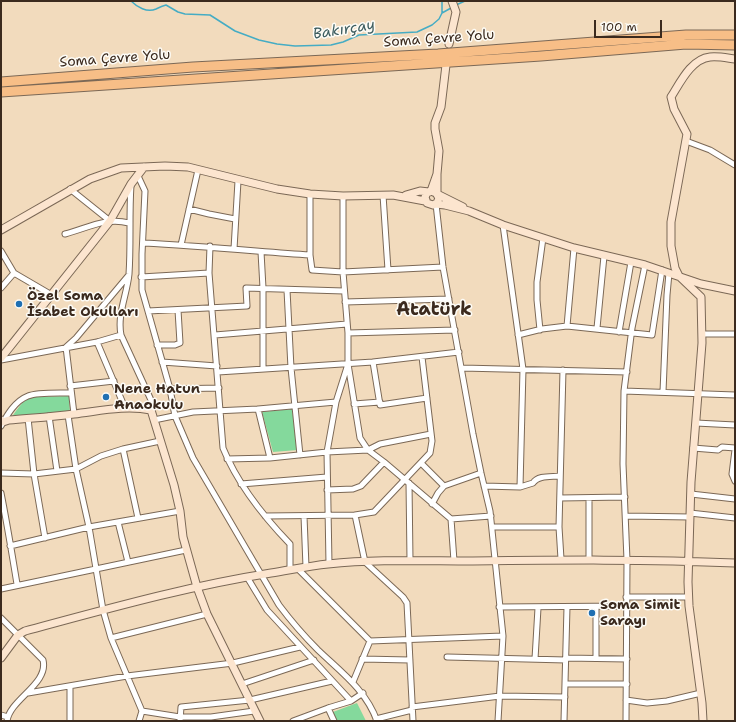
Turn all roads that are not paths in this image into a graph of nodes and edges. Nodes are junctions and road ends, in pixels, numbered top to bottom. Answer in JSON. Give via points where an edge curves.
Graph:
{"nodes":[{"id":1,"x":452,"y":2,"type":"edge"},
{"id":2,"x":735,"y":35,"type":"edge"},
{"id":3,"x":450,"y":44,"type":"dead end"},
{"id":4,"x":735,"y":44,"type":"edge"},
{"id":5,"x":735,"y":59,"type":"edge"},
{"id":6,"x":446,"y":65,"type":"dead end"},
{"id":7,"x":1,"y":82,"type":"edge"},
{"id":8,"x":1,"y":92,"type":"edge"},
{"id":9,"x":686,"y":141,"type":"junction"},
{"id":10,"x":735,"y":165,"type":"edge"},
{"id":11,"x":144,"y":167,"type":"junction"},
{"id":12,"x":198,"y":170,"type":"junction"},
{"id":13,"x":138,"y":176,"type":"junction"},
{"id":14,"x":238,"y":181,"type":"junction"},
{"id":15,"x":132,"y":184,"type":"junction"},
{"id":16,"x":70,"y":189,"type":"junction"},
{"id":17,"x":433,"y":192,"type":"junction"},
{"id":18,"x":310,"y":194,"type":"junction"},
{"id":19,"x":383,"y":195,"type":"junction"},
{"id":20,"x":343,"y":196,"type":"junction"},
{"id":21,"x":402,"y":196,"type":"junction"},
{"id":22,"x":425,"y":201,"type":"junction"},
{"id":23,"x":436,"y":204,"type":"junction"},
{"id":24,"x":189,"y":209,"type":"junction"},
{"id":25,"x":469,"y":211,"type":"junction"},
{"id":26,"x":236,"y":219,"type":"junction"},
{"id":27,"x":110,"y":221,"type":"junction"},
{"id":28,"x":129,"y":223,"type":"junction"},
{"id":29,"x":503,"y":225,"type":"junction"},
{"id":30,"x":1,"y":230,"type":"edge"},
{"id":31,"x":65,"y":234,"type":"dead end"},
{"id":32,"x":543,"y":238,"type":"junction"},
{"id":33,"x":144,"y":243,"type":"junction"},
{"id":34,"x":181,"y":245,"type":"junction"},
{"id":35,"x":210,"y":246,"type":"junction"},
{"id":36,"x":574,"y":248,"type":"junction"},
{"id":37,"x":234,"y":249,"type":"junction"},
{"id":38,"x":1,"y":251,"type":"edge"},
{"id":39,"x":261,"y":252,"type":"junction"},
{"id":40,"x":310,"y":255,"type":"junction"},
{"id":41,"x":604,"y":256,"type":"junction"},
{"id":42,"x":631,"y":262,"type":"junction"},
{"id":43,"x":645,"y":265,"type":"junction"},
{"id":44,"x":444,"y":268,"type":"junction"},
{"id":45,"x":388,"y":270,"type":"junction"},
{"id":46,"x":343,"y":272,"type":"junction"},
{"id":47,"x":666,"y":272,"type":"junction"},
{"id":48,"x":14,"y":273,"type":"junction"},
{"id":49,"x":209,"y":273,"type":"junction"},
{"id":50,"x":128,"y":275,"type":"junction"},
{"id":51,"x":679,"y":276,"type":"junction"},
{"id":52,"x":141,"y":277,"type":"junction"},
{"id":53,"x":1,"y":288,"type":"edge"},
{"id":54,"x":263,"y":288,"type":"junction"},
{"id":55,"x":287,"y":290,"type":"junction"},
{"id":56,"x":344,"y":291,"type":"junction"},
{"id":57,"x":735,"y":291,"type":"edge"},
{"id":58,"x":50,"y":294,"type":"junction"},
{"id":59,"x":449,"y":298,"type":"junction"},
{"id":60,"x":345,"y":302,"type":"junction"},
{"id":61,"x":212,"y":308,"type":"junction"},
{"id":62,"x":178,"y":310,"type":"junction"},
{"id":63,"x":148,"y":311,"type":"junction"},
{"id":64,"x":347,"y":324,"type":"junction"},
{"id":65,"x":567,"y":326,"type":"junction"},
{"id":66,"x":597,"y":328,"type":"junction"},
{"id":67,"x":290,"y":330,"type":"junction"},
{"id":68,"x":455,"y":330,"type":"junction"},
{"id":69,"x":540,"y":330,"type":"junction"},
{"id":70,"x":263,"y":331,"type":"junction"},
{"id":71,"x":619,"y":332,"type":"junction"},
{"id":72,"x":348,"y":333,"type":"junction"},
{"id":73,"x":632,"y":334,"type":"junction"},
{"id":74,"x":702,"y":334,"type":"junction"},
{"id":75,"x":735,"y":334,"type":"edge"},
{"id":76,"x":121,"y":335,"type":"junction"},
{"id":77,"x":215,"y":335,"type":"junction"},
{"id":78,"x":518,"y":335,"type":"junction"},
{"id":79,"x":97,"y":342,"type":"junction"},
{"id":80,"x":157,"y":345,"type":"junction"},
{"id":81,"x":66,"y":347,"type":"junction"},
{"id":82,"x":459,"y":352,"type":"junction"},
{"id":83,"x":422,"y":357,"type":"junction"},
{"id":84,"x":1,"y":359,"type":"edge"},
{"id":85,"x":162,"y":362,"type":"junction"},
{"id":86,"x":373,"y":362,"type":"junction"},
{"id":87,"x":348,"y":364,"type":"junction"},
{"id":88,"x":217,"y":366,"type":"junction"},
{"id":89,"x":291,"y":368,"type":"junction"},
{"id":90,"x":462,"y":368,"type":"junction"},
{"id":91,"x":263,"y":369,"type":"junction"},
{"id":92,"x":523,"y":369,"type":"junction"},
{"id":93,"x":563,"y":370,"type":"junction"},
{"id":94,"x":218,"y":372,"type":"junction"},
{"id":95,"x":627,"y":372,"type":"junction"},
{"id":96,"x":114,"y":381,"type":"junction"},
{"id":97,"x":70,"y":386,"type":"junction"},
{"id":98,"x":219,"y":388,"type":"junction"},
{"id":99,"x":170,"y":389,"type":"junction"},
{"id":100,"x":624,"y":391,"type":"junction"},
{"id":101,"x":663,"y":392,"type":"junction"},
{"id":102,"x":71,"y":393,"type":"junction"},
{"id":103,"x":698,"y":394,"type":"junction"},
{"id":104,"x":735,"y":395,"type":"edge"},
{"id":105,"x":427,"y":398,"type":"junction"},
{"id":106,"x":336,"y":402,"type":"junction"},
{"id":107,"x":380,"y":402,"type":"junction"},
{"id":108,"x":354,"y":404,"type":"junction"},
{"id":109,"x":296,"y":405,"type":"junction"},
{"id":110,"x":125,"y":408,"type":"junction"},
{"id":111,"x":258,"y":409,"type":"junction"},
{"id":112,"x":151,"y":410,"type":"junction"},
{"id":113,"x":220,"y":410,"type":"junction"},
{"id":114,"x":71,"y":414,"type":"junction"},
{"id":115,"x":49,"y":416,"type":"junction"},
{"id":116,"x":175,"y":416,"type":"junction"},
{"id":117,"x":28,"y":418,"type":"junction"},
{"id":118,"x":154,"y":420,"type":"junction"},
{"id":119,"x":2,"y":423,"type":"edge"},
{"id":120,"x":696,"y":423,"type":"junction"},
{"id":121,"x":735,"y":425,"type":"edge"},
{"id":122,"x":431,"y":434,"type":"junction"},
{"id":123,"x":160,"y":441,"type":"junction"},
{"id":124,"x":693,"y":448,"type":"junction"},
{"id":125,"x":122,"y":449,"type":"junction"},
{"id":126,"x":735,"y":449,"type":"edge"},
{"id":127,"x":368,"y":450,"type":"junction"},
{"id":128,"x":327,"y":452,"type":"junction"},
{"id":129,"x":300,"y":455,"type":"junction"},
{"id":130,"x":270,"y":458,"type":"junction"},
{"id":131,"x":227,"y":459,"type":"junction"},
{"id":132,"x":384,"y":462,"type":"junction"},
{"id":133,"x":421,"y":463,"type":"junction"},
{"id":134,"x":76,"y":469,"type":"junction"},
{"id":135,"x":57,"y":471,"type":"junction"},
{"id":136,"x":1,"y":473,"type":"edge"},
{"id":137,"x":481,"y":473,"type":"junction"},
{"id":138,"x":34,"y":474,"type":"junction"},
{"id":139,"x":560,"y":476,"type":"junction"},
{"id":140,"x":327,"y":477,"type":"junction"},
{"id":141,"x":735,"y":481,"type":"edge"},
{"id":142,"x":407,"y":482,"type":"junction"},
{"id":143,"x":241,"y":484,"type":"junction"},
{"id":144,"x":444,"y":486,"type":"junction"},
{"id":145,"x":484,"y":486,"type":"junction"},
{"id":146,"x":520,"y":487,"type":"junction"},
{"id":147,"x":327,"y":490,"type":"junction"},
{"id":148,"x":1,"y":493,"type":"edge"},
{"id":149,"x":690,"y":494,"type":"junction"},
{"id":150,"x":625,"y":497,"type":"junction"},
{"id":151,"x":560,"y":498,"type":"junction"},
{"id":152,"x":589,"y":498,"type":"junction"},
{"id":153,"x":735,"y":499,"type":"edge"},
{"id":154,"x":432,"y":504,"type":"junction"},
{"id":155,"x":180,"y":511,"type":"junction"},
{"id":156,"x":328,"y":515,"type":"junction"},
{"id":157,"x":355,"y":515,"type":"junction"},
{"id":158,"x":690,"y":515,"type":"junction"},
{"id":159,"x":265,"y":516,"type":"junction"},
{"id":160,"x":304,"y":516,"type":"junction"},
{"id":161,"x":491,"y":516,"type":"junction"},
{"id":162,"x":626,"y":516,"type":"junction"},
{"id":163,"x":138,"y":518,"type":"junction"},
{"id":164,"x":735,"y":518,"type":"edge"},
{"id":165,"x":451,"y":519,"type":"junction"},
{"id":166,"x":7,"y":522,"type":"junction"},
{"id":167,"x":118,"y":522,"type":"junction"},
{"id":168,"x":1,"y":523,"type":"edge"},
{"id":169,"x":492,"y":526,"type":"junction"},
{"id":170,"x":89,"y":527,"type":"junction"},
{"id":171,"x":559,"y":527,"type":"junction"},
{"id":172,"x":46,"y":538,"type":"junction"},
{"id":173,"x":10,"y":546,"type":"junction"},
{"id":174,"x":186,"y":550,"type":"junction"},
{"id":175,"x":561,"y":559,"type":"junction"},
{"id":176,"x":410,"y":560,"type":"junction"},
{"id":177,"x":496,"y":560,"type":"junction"},
{"id":178,"x":589,"y":560,"type":"junction"},
{"id":179,"x":627,"y":560,"type":"junction"},
{"id":180,"x":454,"y":561,"type":"junction"},
{"id":181,"x":689,"y":561,"type":"junction"},
{"id":182,"x":128,"y":562,"type":"junction"},
{"id":183,"x":365,"y":562,"type":"junction"},
{"id":184,"x":735,"y":563,"type":"edge"},
{"id":185,"x":329,"y":564,"type":"junction"},
{"id":186,"x":306,"y":567,"type":"junction"},
{"id":187,"x":96,"y":568,"type":"junction"},
{"id":188,"x":298,"y":569,"type":"junction"},
{"id":189,"x":290,"y":570,"type":"junction"},
{"id":190,"x":261,"y":575,"type":"junction"},
{"id":191,"x":247,"y":576,"type":"junction"},
{"id":192,"x":17,"y":584,"type":"junction"},
{"id":193,"x":197,"y":587,"type":"junction"},
{"id":194,"x":1,"y":589,"type":"edge"},
{"id":195,"x":626,"y":597,"type":"junction"},
{"id":196,"x":688,"y":597,"type":"junction"},
{"id":197,"x":626,"y":606,"type":"junction"},
{"id":198,"x":499,"y":607,"type":"junction"},
{"id":199,"x":596,"y":607,"type":"junction"},
{"id":200,"x":538,"y":608,"type":"junction"},
{"id":201,"x":567,"y":608,"type":"junction"},
{"id":202,"x":103,"y":610,"type":"junction"},
{"id":203,"x":207,"y":614,"type":"junction"},
{"id":204,"x":1,"y":618,"type":"edge"},
{"id":205,"x":19,"y":635,"type":"junction"},
{"id":206,"x":503,"y":636,"type":"junction"},
{"id":207,"x":111,"y":638,"type":"junction"},
{"id":208,"x":409,"y":640,"type":"junction"},
{"id":209,"x":370,"y":641,"type":"junction"},
{"id":210,"x":300,"y":647,"type":"junction"},
{"id":211,"x":447,"y":657,"type":"dead end"},
{"id":212,"x":596,"y":657,"type":"junction"},
{"id":213,"x":1,"y":658,"type":"edge"},
{"id":214,"x":502,"y":658,"type":"junction"},
{"id":215,"x":362,"y":659,"type":"junction"},
{"id":216,"x":535,"y":659,"type":"junction"},
{"id":217,"x":566,"y":659,"type":"junction"},
{"id":218,"x":627,"y":659,"type":"junction"},
{"id":219,"x":314,"y":660,"type":"junction"},
{"id":220,"x":410,"y":660,"type":"junction"},
{"id":221,"x":233,"y":664,"type":"junction"},
{"id":222,"x":127,"y":676,"type":"junction"},
{"id":223,"x":332,"y":681,"type":"junction"},
{"id":224,"x":353,"y":682,"type":"junction"},
{"id":225,"x":242,"y":684,"type":"junction"},
{"id":226,"x":565,"y":684,"type":"junction"},
{"id":227,"x":627,"y":684,"type":"junction"},
{"id":228,"x":70,"y":686,"type":"junction"},
{"id":229,"x":28,"y":693,"type":"junction"},
{"id":230,"x":363,"y":693,"type":"junction"},
{"id":231,"x":701,"y":693,"type":"junction"},
{"id":232,"x":500,"y":696,"type":"junction"},
{"id":233,"x":565,"y":697,"type":"junction"},
{"id":234,"x":250,"y":700,"type":"junction"},
{"id":235,"x":626,"y":700,"type":"junction"},
{"id":236,"x":351,"y":701,"type":"junction"},
{"id":237,"x":328,"y":708,"type":"junction"},
{"id":238,"x":412,"y":709,"type":"junction"},
{"id":239,"x":142,"y":710,"type":"junction"},
{"id":240,"x":254,"y":711,"type":"junction"},
{"id":241,"x":1,"y":715,"type":"edge"},
{"id":242,"x":224,"y":718,"type":"edge"},
{"id":243,"x":8,"y":719,"type":"edge"},
{"id":244,"x":180,"y":719,"type":"edge"},
{"id":245,"x":211,"y":719,"type":"edge"},
{"id":246,"x":377,"y":720,"type":"edge"},
{"id":247,"x":70,"y":721,"type":"edge"},
{"id":248,"x":139,"y":721,"type":"edge"},
{"id":249,"x":260,"y":721,"type":"edge"},
{"id":250,"x":293,"y":721,"type":"edge"},
{"id":251,"x":334,"y":721,"type":"edge"},
{"id":252,"x":413,"y":721,"type":"edge"},
{"id":253,"x":498,"y":721,"type":"edge"},
{"id":254,"x":564,"y":721,"type":"edge"},
{"id":255,"x":626,"y":721,"type":"edge"},
{"id":256,"x":703,"y":721,"type":"edge"}],
"edges":[{"from":1,"to":3,"type":"street","via":[[456,12]]},
{"from":2,"to":7,"type":"highway","name":"Soma Çevre Yolu","via":[[686,35]]},
{"from":4,"to":8,"type":"highway","name":"Soma Çevre Yolu","via":[[686,44]]},
{"from":5,"to":9,"type":"street","via":[[708,57],[695,64],[671,97],[674,109],[687,134]]},
{"from":6,"to":17,"type":"street","via":[[441,107],[436,123],[437,174]]},
{"from":9,"to":10,"type":"street","via":[[710,150]]},
{"from":9,"to":51,"type":"street","via":[[671,222],[671,246]]},
{"from":11,"to":12,"type":"street","via":[[165,166]]},
{"from":11,"to":13,"type":"street"},
{"from":11,"to":16,"type":"street","via":[[121,168],[104,173]]},
{"from":12,"to":14,"type":"street"},
{"from":12,"to":24,"type":"street"},
{"from":13,"to":15,"type":"street"},
{"from":13,"to":33,"type":"street","via":[[145,191]]},
{"from":14,"to":18,"type":"street"},
{"from":14,"to":26,"type":"street"},
{"from":15,"to":27,"type":"street"},
{"from":15,"to":28,"type":"street"},
{"from":16,"to":27,"type":"street"},
{"from":16,"to":30,"type":"street"},
{"from":17,"to":21,"type":"street","via":[[420,191]]},
{"from":17,"to":22,"type":"street","via":[[425,197]]},
{"from":17,"to":23,"type":"street","via":[[438,200]]},
{"from":17,"to":25,"type":"street"},
{"from":18,"to":20,"type":"street"},
{"from":18,"to":40,"type":"street"},
{"from":19,"to":20,"type":"street"},
{"from":19,"to":21,"type":"street"},
{"from":19,"to":45,"type":"street"},
{"from":20,"to":46,"type":"street"},
{"from":21,"to":22,"type":"street"},
{"from":22,"to":23,"type":"street","via":[[429,205]]},
{"from":23,"to":25,"type":"street"},
{"from":23,"to":44,"type":"street"},
{"from":24,"to":26,"type":"street"},
{"from":24,"to":34,"type":"street"},
{"from":25,"to":29,"type":"street"},
{"from":26,"to":37,"type":"street"},
{"from":27,"to":28,"type":"street"},
{"from":27,"to":31,"type":"street"},
{"from":27,"to":58,"type":"street"},
{"from":28,"to":50,"type":"street"},
{"from":29,"to":32,"type":"street"},
{"from":29,"to":78,"type":"street"},
{"from":32,"to":36,"type":"street"},
{"from":32,"to":69,"type":"street","via":[[537,282]]},
{"from":33,"to":34,"type":"street"},
{"from":33,"to":52,"type":"street"},
{"from":34,"to":35,"type":"street"},
{"from":35,"to":37,"type":"street"},
{"from":35,"to":49,"type":"street"},
{"from":36,"to":41,"type":"street"},
{"from":36,"to":65,"type":"street"},
{"from":37,"to":39,"type":"street"},
{"from":38,"to":48,"type":"street"},
{"from":39,"to":40,"type":"street"},
{"from":39,"to":54,"type":"street"},
{"from":40,"to":46,"type":"street","via":[[312,270]]},
{"from":41,"to":42,"type":"street"},
{"from":41,"to":66,"type":"street"},
{"from":42,"to":43,"type":"street"},
{"from":42,"to":71,"type":"street"},
{"from":43,"to":47,"type":"street"},
{"from":43,"to":73,"type":"street"},
{"from":44,"to":45,"type":"street"},
{"from":44,"to":59,"type":"street"},
{"from":45,"to":46,"type":"street"},
{"from":46,"to":56,"type":"street"},
{"from":47,"to":51,"type":"street"},
{"from":47,"to":73,"type":"street","via":[[652,335]]},
{"from":47,"to":101,"type":"street"},
{"from":48,"to":53,"type":"street"},
{"from":48,"to":58,"type":"street"},
{"from":49,"to":52,"type":"street"},
{"from":49,"to":61,"type":"street"},
{"from":50,"to":76,"type":"street","via":[[119,324]]},
{"from":50,"to":81,"type":"street"},
{"from":51,"to":57,"type":"street","via":[[701,284]]},
{"from":51,"to":74,"type":"street","via":[[701,297]]},
{"from":52,"to":63,"type":"street"},
{"from":54,"to":55,"type":"street"},
{"from":54,"to":61,"type":"street","via":[[246,288],[247,306]]},
{"from":54,"to":70,"type":"street"},
{"from":55,"to":56,"type":"street"},
{"from":55,"to":67,"type":"street"},
{"from":56,"to":60,"type":"street"},
{"from":58,"to":84,"type":"street"},
{"from":59,"to":60,"type":"street"},
{"from":59,"to":68,"type":"street"},
{"from":60,"to":64,"type":"street"},
{"from":61,"to":62,"type":"street"},
{"from":61,"to":77,"type":"street"},
{"from":62,"to":63,"type":"street"},
{"from":62,"to":80,"type":"street","via":[[180,343]]},
{"from":63,"to":80,"type":"street"},
{"from":64,"to":67,"type":"street"},
{"from":64,"to":72,"type":"street"},
{"from":65,"to":66,"type":"street"},
{"from":65,"to":69,"type":"street"},
{"from":66,"to":71,"type":"street"},
{"from":67,"to":70,"type":"street"},
{"from":67,"to":89,"type":"street"},
{"from":68,"to":72,"type":"street"},
{"from":68,"to":82,"type":"street"},
{"from":69,"to":78,"type":"street"},
{"from":70,"to":77,"type":"street"},
{"from":70,"to":91,"type":"street"},
{"from":71,"to":73,"type":"street"},
{"from":72,"to":87,"type":"street"},
{"from":73,"to":95,"type":"street"},
{"from":74,"to":75,"type":"street"},
{"from":74,"to":103,"type":"street"},
{"from":76,"to":79,"type":"street"},
{"from":76,"to":112,"type":"street","via":[[151,400]]},
{"from":77,"to":88,"type":"street"},
{"from":78,"to":92,"type":"street"},
{"from":79,"to":81,"type":"street"},
{"from":79,"to":96,"type":"street"},
{"from":80,"to":85,"type":"street"},
{"from":81,"to":84,"type":"street"},
{"from":81,"to":97,"type":"street"},
{"from":82,"to":83,"type":"street"},
{"from":82,"to":90,"type":"street"},
{"from":83,"to":86,"type":"street"},
{"from":83,"to":105,"type":"street"},
{"from":85,"to":88,"type":"street"},
{"from":85,"to":99,"type":"street"},
{"from":86,"to":87,"type":"street"},
{"from":86,"to":107,"type":"street"},
{"from":87,"to":89,"type":"street"},
{"from":87,"to":106,"type":"street"},
{"from":87,"to":108,"type":"street"},
{"from":88,"to":94,"type":"street"},
{"from":89,"to":91,"type":"street"},
{"from":89,"to":109,"type":"street"},
{"from":90,"to":92,"type":"street"},
{"from":90,"to":137,"type":"street"},
{"from":91,"to":94,"type":"street"},
{"from":92,"to":93,"type":"street"},
{"from":92,"to":146,"type":"street"},
{"from":93,"to":95,"type":"street"},
{"from":93,"to":139,"type":"street"},
{"from":94,"to":98,"type":"street"},
{"from":95,"to":100,"type":"street"},
{"from":96,"to":97,"type":"street"},
{"from":96,"to":110,"type":"street"},
{"from":97,"to":102,"type":"street"},
{"from":98,"to":99,"type":"street"},
{"from":98,"to":113,"type":"street"},
{"from":99,"to":116,"type":"street"},
{"from":100,"to":101,"type":"street"},
{"from":100,"to":150,"type":"street","via":[[622,450]]},
{"from":101,"to":103,"type":"street"},
{"from":102,"to":114,"type":"street"},
{"from":102,"to":119,"type":"street","via":[[28,396],[10,411]]},
{"from":103,"to":104,"type":"street"},
{"from":103,"to":120,"type":"street"},
{"from":105,"to":107,"type":"street","via":[[380,405]]},
{"from":105,"to":122,"type":"street"},
{"from":106,"to":109,"type":"street"},
{"from":106,"to":128,"type":"street"},
{"from":107,"to":108,"type":"street"},
{"from":108,"to":127,"type":"street","via":[[360,438]]},
{"from":109,"to":111,"type":"street"},
{"from":109,"to":129,"type":"street"},
{"from":110,"to":112,"type":"street"},
{"from":110,"to":114,"type":"street"},
{"from":111,"to":113,"type":"street"},
{"from":111,"to":130,"type":"street"},
{"from":112,"to":118,"type":"street"},
{"from":113,"to":116,"type":"street"},
{"from":113,"to":131,"type":"street","via":[[223,448]]},
{"from":114,"to":115,"type":"street"},
{"from":114,"to":134,"type":"street"},
{"from":115,"to":117,"type":"street"},
{"from":115,"to":135,"type":"street"},
{"from":116,"to":118,"type":"street"},
{"from":116,"to":190,"type":"street","via":[[193,458]]},
{"from":117,"to":119,"type":"street"},
{"from":117,"to":138,"type":"street"},
{"from":118,"to":123,"type":"street"},
{"from":120,"to":121,"type":"street"},
{"from":120,"to":124,"type":"street"},
{"from":122,"to":127,"type":"street","via":[[380,444]]},
{"from":122,"to":133,"type":"street","via":[[430,454]]},
{"from":123,"to":125,"type":"street"},
{"from":123,"to":155,"type":"street"},
{"from":124,"to":126,"type":"street"},
{"from":124,"to":149,"type":"street"},
{"from":125,"to":134,"type":"street"},
{"from":125,"to":163,"type":"street"},
{"from":126,"to":141,"type":"street","via":[[732,474]]},
{"from":127,"to":128,"type":"street"},
{"from":127,"to":132,"type":"street"},
{"from":128,"to":129,"type":"street"},
{"from":128,"to":140,"type":"street"},
{"from":129,"to":130,"type":"street"},
{"from":130,"to":131,"type":"street"},
{"from":131,"to":143,"type":"street"},
{"from":132,"to":142,"type":"street"},
{"from":132,"to":147,"type":"street","via":[[361,486],[353,489]]},
{"from":133,"to":142,"type":"street"},
{"from":133,"to":144,"type":"street"},
{"from":134,"to":135,"type":"street"},
{"from":134,"to":170,"type":"street"},
{"from":135,"to":138,"type":"street"},
{"from":136,"to":138,"type":"street"},
{"from":137,"to":144,"type":"street"},
{"from":137,"to":145,"type":"street"},
{"from":138,"to":172,"type":"street"},
{"from":139,"to":146,"type":"street","via":[[539,477],[533,483]]},
{"from":139,"to":151,"type":"street"},
{"from":140,"to":143,"type":"street"},
{"from":140,"to":147,"type":"street"},
{"from":142,"to":154,"type":"street"},
{"from":142,"to":157,"type":"street","via":[[374,512]]},
{"from":142,"to":176,"type":"street"},
{"from":143,"to":159,"type":"street"},
{"from":144,"to":154,"type":"street"},
{"from":145,"to":146,"type":"street"},
{"from":145,"to":161,"type":"street"},
{"from":147,"to":156,"type":"street"},
{"from":148,"to":166,"type":"street"},
{"from":149,"to":153,"type":"street"},
{"from":149,"to":158,"type":"street"},
{"from":150,"to":152,"type":"street"},
{"from":150,"to":162,"type":"street"},
{"from":151,"to":152,"type":"street"},
{"from":151,"to":171,"type":"street"},
{"from":152,"to":178,"type":"street"},
{"from":154,"to":165,"type":"street"},
{"from":155,"to":163,"type":"street"},
{"from":155,"to":174,"type":"street"},
{"from":156,"to":157,"type":"street"},
{"from":156,"to":160,"type":"street"},
{"from":156,"to":185,"type":"street"},
{"from":157,"to":183,"type":"street"},
{"from":158,"to":162,"type":"street"},
{"from":158,"to":164,"type":"street"},
{"from":158,"to":181,"type":"street"},
{"from":159,"to":160,"type":"street"},
{"from":159,"to":189,"type":"street","via":[[290,544]]},
{"from":160,"to":186,"type":"street"},
{"from":161,"to":165,"type":"street"},
{"from":161,"to":169,"type":"street"},
{"from":162,"to":179,"type":"street"},
{"from":163,"to":167,"type":"street"},
{"from":165,"to":180,"type":"street"},
{"from":166,"to":168,"type":"street"},
{"from":166,"to":173,"type":"street"},
{"from":167,"to":170,"type":"street"},
{"from":167,"to":182,"type":"street"},
{"from":169,"to":171,"type":"street"},
{"from":169,"to":177,"type":"street"},
{"from":170,"to":172,"type":"street"},
{"from":170,"to":187,"type":"street"},
{"from":171,"to":175,"type":"street"},
{"from":172,"to":173,"type":"street"},
{"from":173,"to":192,"type":"street"},
{"from":174,"to":182,"type":"street"},
{"from":174,"to":193,"type":"street"},
{"from":175,"to":177,"type":"street"},
{"from":175,"to":178,"type":"street"},
{"from":176,"to":180,"type":"street"},
{"from":176,"to":183,"type":"street"},
{"from":177,"to":180,"type":"street"},
{"from":177,"to":198,"type":"street"},
{"from":178,"to":179,"type":"street"},
{"from":179,"to":181,"type":"street"},
{"from":179,"to":195,"type":"street"},
{"from":181,"to":184,"type":"street"},
{"from":181,"to":196,"type":"street"},
{"from":182,"to":187,"type":"street"},
{"from":183,"to":185,"type":"street"},
{"from":183,"to":208,"type":"street","via":[[407,603]]},
{"from":185,"to":186,"type":"street"},
{"from":186,"to":188,"type":"street"},
{"from":187,"to":192,"type":"street"},
{"from":187,"to":202,"type":"street"},
{"from":188,"to":189,"type":"street"},
{"from":188,"to":209,"type":"street"},
{"from":189,"to":190,"type":"street"},
{"from":190,"to":191,"type":"street"},
{"from":190,"to":224,"type":"street","via":[[290,619]]},
{"from":191,"to":193,"type":"street"},
{"from":191,"to":210,"type":"street","via":[[267,610]]},
{"from":192,"to":194,"type":"street"},
{"from":193,"to":202,"type":"street"},
{"from":193,"to":203,"type":"street"},
{"from":195,"to":196,"type":"street"},
{"from":195,"to":197,"type":"street"},
{"from":196,"to":231,"type":"street"},
{"from":197,"to":199,"type":"street"},
{"from":197,"to":218,"type":"street"},
{"from":198,"to":200,"type":"street"},
{"from":198,"to":206,"type":"street"},
{"from":199,"to":201,"type":"street"},
{"from":199,"to":212,"type":"street"},
{"from":200,"to":201,"type":"street"},
{"from":200,"to":216,"type":"street"},
{"from":201,"to":217,"type":"street"},
{"from":202,"to":205,"type":"street","via":[[25,630]]},
{"from":202,"to":207,"type":"street"},
{"from":203,"to":207,"type":"street"},
{"from":203,"to":221,"type":"street"},
{"from":204,"to":205,"type":"street"},
{"from":205,"to":213,"type":"street"},
{"from":205,"to":229,"type":"street","via":[[43,660],[45,666],[44,672]]},
{"from":206,"to":208,"type":"street"},
{"from":206,"to":214,"type":"street"},
{"from":207,"to":222,"type":"street"},
{"from":208,"to":209,"type":"street"},
{"from":208,"to":220,"type":"street"},
{"from":209,"to":215,"type":"street"},
{"from":210,"to":219,"type":"street"},
{"from":210,"to":221,"type":"street"},
{"from":211,"to":214,"type":"street"},
{"from":212,"to":217,"type":"street"},
{"from":212,"to":218,"type":"street"},
{"from":214,"to":216,"type":"street"},
{"from":214,"to":232,"type":"street"},
{"from":215,"to":220,"type":"street"},
{"from":215,"to":224,"type":"street"},
{"from":216,"to":217,"type":"street"},
{"from":217,"to":226,"type":"street"},
{"from":218,"to":227,"type":"street"},
{"from":219,"to":223,"type":"street"},
{"from":219,"to":225,"type":"street"},
{"from":220,"to":238,"type":"street"},
{"from":221,"to":222,"type":"street"},
{"from":221,"to":225,"type":"street"},
{"from":222,"to":228,"type":"street"},
{"from":222,"to":239,"type":"street"},
{"from":223,"to":234,"type":"street"},
{"from":223,"to":236,"type":"street"},
{"from":224,"to":230,"type":"street"},
{"from":225,"to":234,"type":"street"},
{"from":226,"to":227,"type":"street"},
{"from":226,"to":233,"type":"street"},
{"from":227,"to":235,"type":"street"},
{"from":228,"to":229,"type":"street"},
{"from":228,"to":247,"type":"street"},
{"from":229,"to":243,"type":"street","via":[[13,709]]},
{"from":230,"to":236,"type":"street"},
{"from":230,"to":246,"type":"street"},
{"from":231,"to":235,"type":"street","via":[[647,703]]},
{"from":231,"to":256,"type":"street"},
{"from":232,"to":233,"type":"street"},
{"from":232,"to":238,"type":"street"},
{"from":232,"to":253,"type":"street"},
{"from":233,"to":254,"type":"street"},
{"from":234,"to":240,"type":"street"},
{"from":234,"to":244,"type":"street","via":[[181,707]]},
{"from":235,"to":255,"type":"street"},
{"from":236,"to":237,"type":"street"},
{"from":237,"to":250,"type":"street"},
{"from":237,"to":251,"type":"street"},
{"from":238,"to":246,"type":"street"},
{"from":238,"to":252,"type":"street"},
{"from":239,"to":244,"type":"street"},
{"from":239,"to":248,"type":"street"},
{"from":240,"to":242,"type":"street"},
{"from":240,"to":249,"type":"street"},
{"from":241,"to":243,"type":"street"},
{"from":242,"to":245,"type":"street"},
{"from":244,"to":245,"type":"street"}]}
